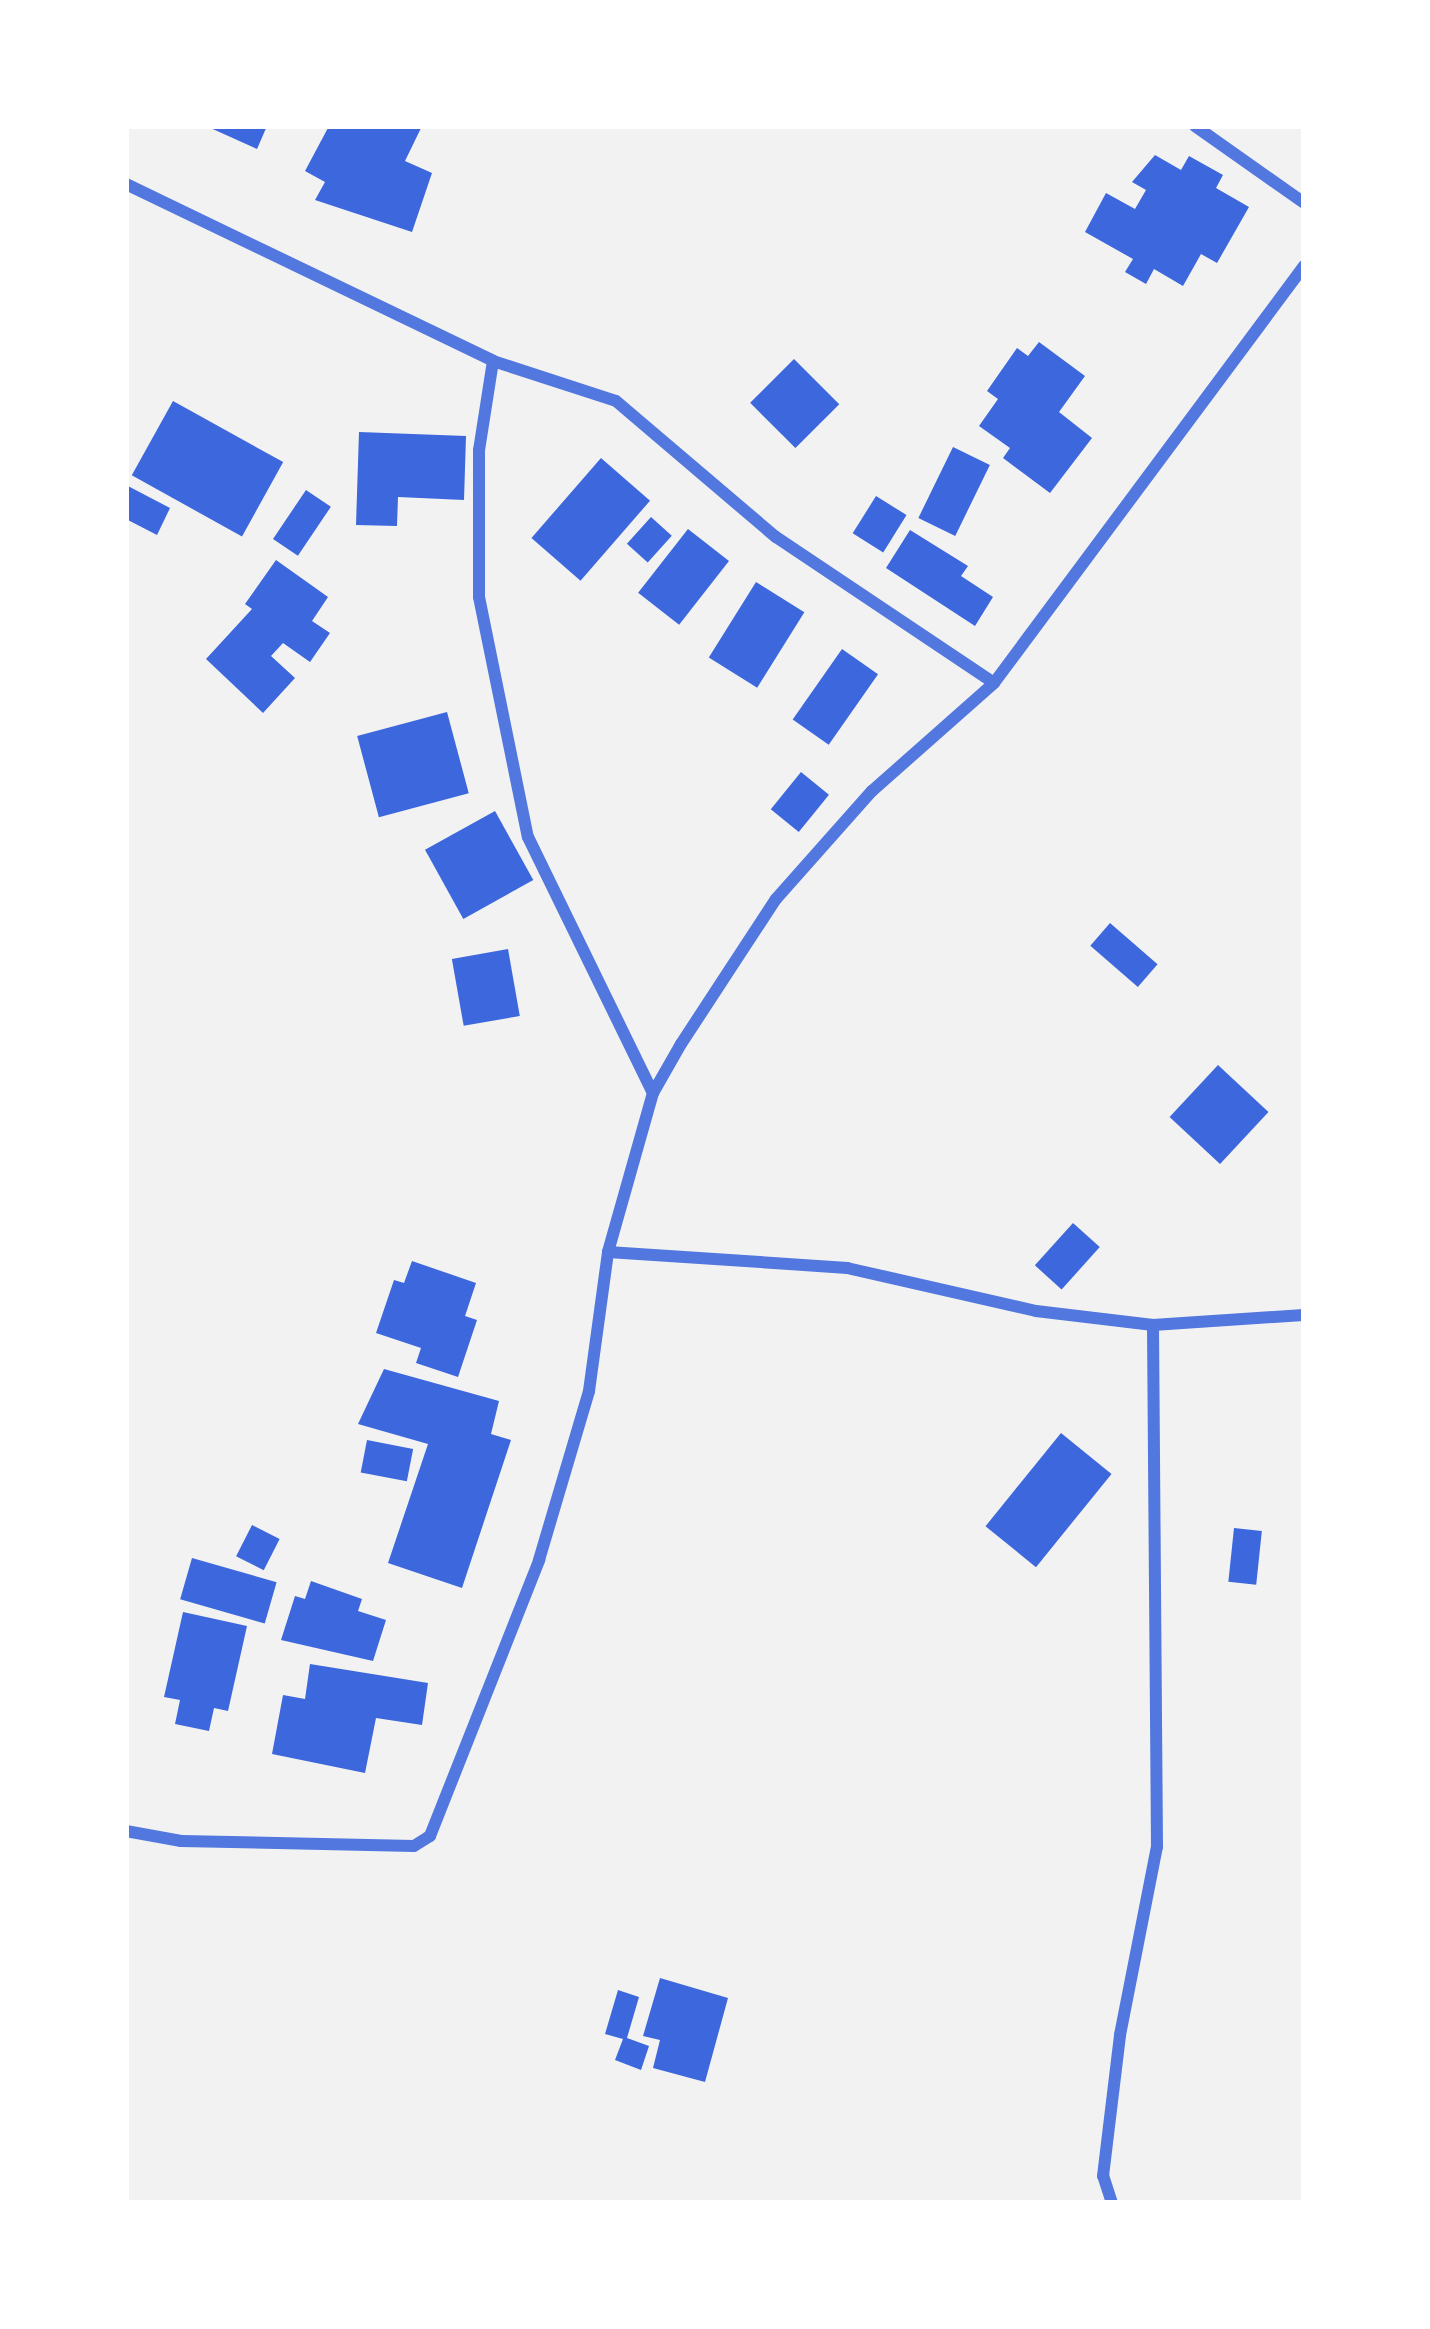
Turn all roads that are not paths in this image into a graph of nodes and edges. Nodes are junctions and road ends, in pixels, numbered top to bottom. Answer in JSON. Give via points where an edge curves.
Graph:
{"nodes":[{"id":1,"x":1195,"y":126,"type":"edge"},
{"id":2,"x":126,"y":184,"type":"edge"},
{"id":3,"x":1304,"y":203,"type":"edge"},
{"id":4,"x":1304,"y":266,"type":"edge"},
{"id":5,"x":493,"y":361,"type":"junction"},
{"id":6,"x":994,"y":683,"type":"junction"},
{"id":7,"x":653,"y":1093,"type":"junction"},
{"id":8,"x":608,"y":1252,"type":"junction"},
{"id":9,"x":1304,"y":1315,"type":"edge"},
{"id":10,"x":1153,"y":1325,"type":"junction"},
{"id":11,"x":126,"y":1832,"type":"edge"},
{"id":12,"x":1112,"y":2203,"type":"edge"}],
"edges":[{"from":1,"to":3,"type":"street"},
{"from":2,"to":5,"type":"street"},
{"from":4,"to":6,"type":"street"},
{"from":5,"to":6,"type":"street","via":[[616,401],[776,537]]},
{"from":5,"to":7,"type":"street","via":[[479,450],[479,597],[528,837]]},
{"from":6,"to":7,"type":"street","via":[[872,791],[776,899]]},
{"from":7,"to":8,"type":"street"},
{"from":8,"to":10,"type":"street","via":[[847,1268],[1036,1311]]},
{"from":8,"to":11,"type":"street","via":[[589,1391],[538,1560],[430,1836],[414,1846],[181,1841]]},
{"from":9,"to":10,"type":"street"},
{"from":10,"to":12,"type":"street","via":[[1157,1847],[1120,2036],[1103,2176]]}]}
